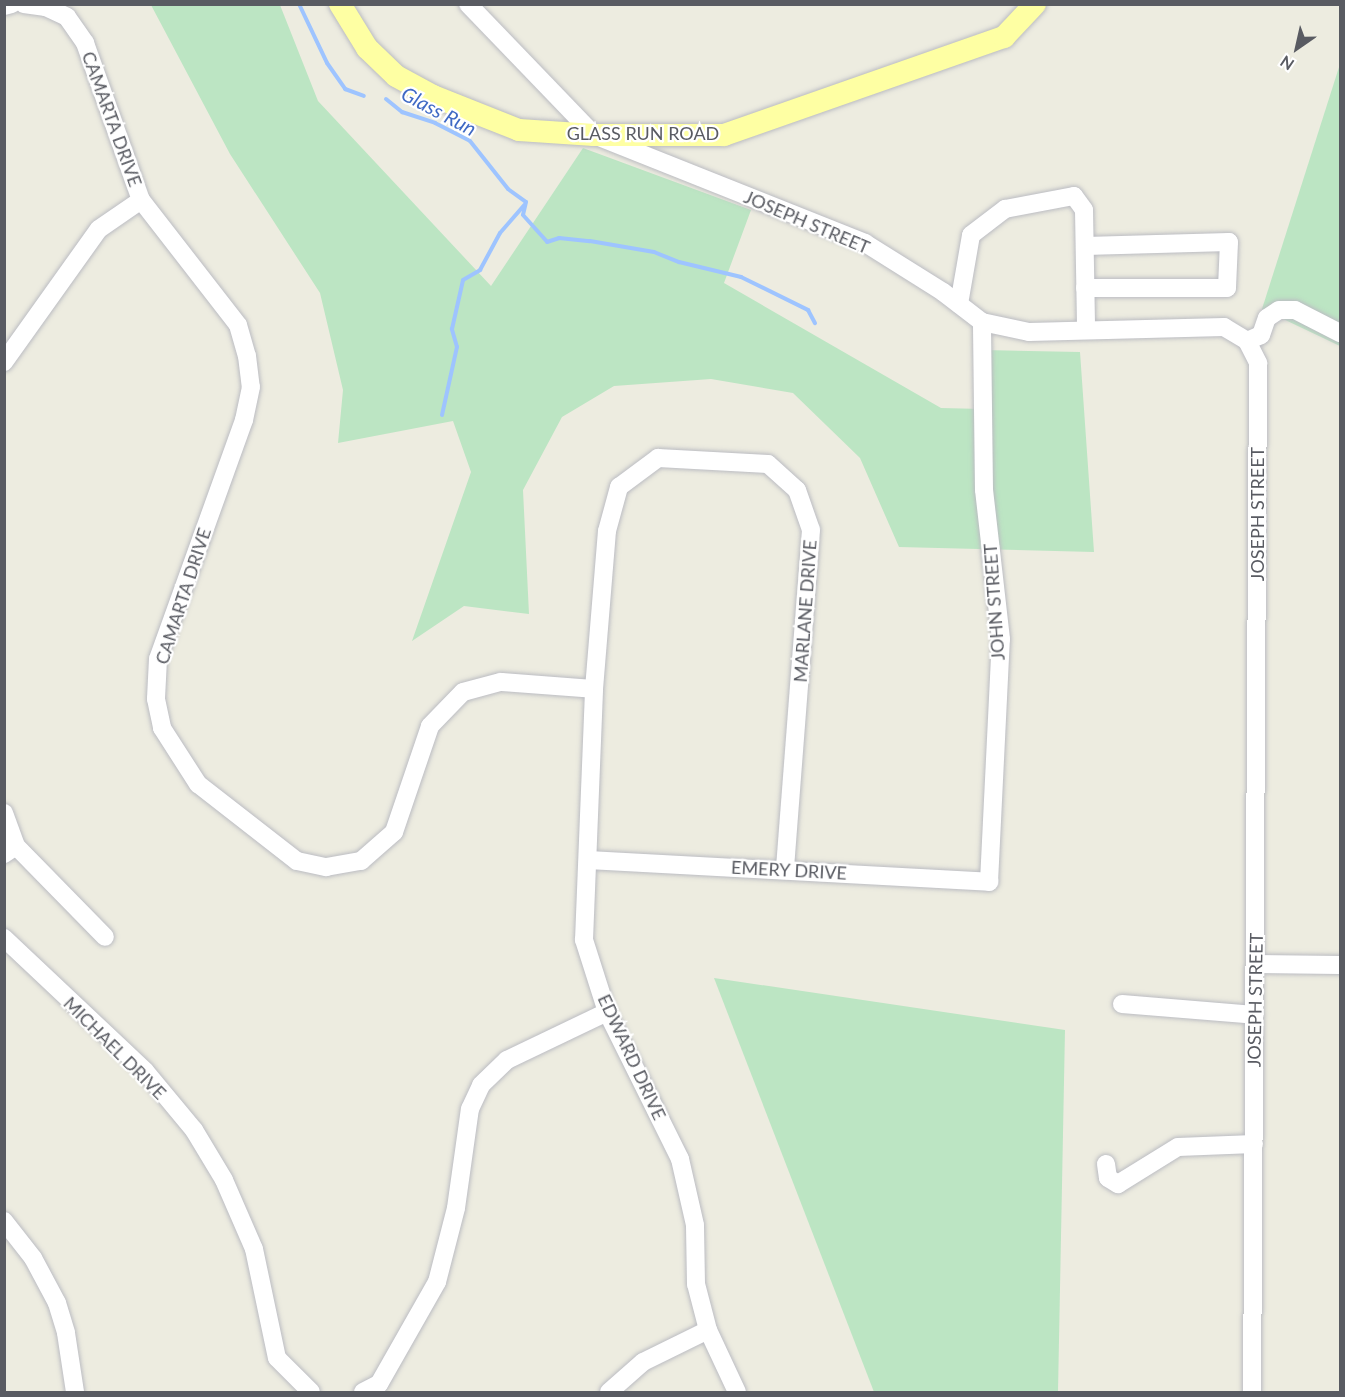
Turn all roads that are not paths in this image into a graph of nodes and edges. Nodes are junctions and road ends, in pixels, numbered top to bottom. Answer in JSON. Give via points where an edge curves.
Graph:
{"nodes":[{"id":1,"x":12,"y":4,"type":"edge"},
{"id":2,"x":24,"y":4,"type":"edge"},
{"id":3,"x":340,"y":4,"type":"edge"},
{"id":4,"x":468,"y":4,"type":"edge"},
{"id":5,"x":1035,"y":4,"type":"edge"},
{"id":6,"x":4,"y":6,"type":"edge"},
{"id":7,"x":594,"y":135,"type":"junction"},
{"id":8,"x":141,"y":200,"type":"junction"},
{"id":9,"x":1084,"y":246,"type":"junction"},
{"id":10,"x":1085,"y":288,"type":"junction"},
{"id":11,"x":959,"y":304,"type":"junction"},
{"id":12,"x":982,"y":322,"type":"junction"},
{"id":13,"x":1086,"y":330,"type":"junction"},
{"id":14,"x":1341,"y":333,"type":"edge"},
{"id":15,"x":1247,"y":341,"type":"junction"},
{"id":16,"x":4,"y":362,"type":"edge"},
{"id":17,"x":607,"y":531,"type":"joint"},
{"id":18,"x":594,"y":689,"type":"junction"},
{"id":19,"x":4,"y":813,"type":"edge"},
{"id":20,"x":10,"y":850,"type":"edge"},
{"id":21,"x":588,"y":860,"type":"junction"},
{"id":22,"x":785,"y":870,"type":"junction"},
{"id":23,"x":989,"y":882,"type":"joint"},
{"id":24,"x":105,"y":937,"type":"dead end"},
{"id":25,"x":4,"y":938,"type":"edge"},
{"id":26,"x":1256,"y":964,"type":"junction"},
{"id":27,"x":1341,"y":965,"type":"edge"},
{"id":28,"x":1122,"y":1004,"type":"dead end"},
{"id":29,"x":607,"y":1012,"type":"junction"},
{"id":30,"x":1255,"y":1015,"type":"junction"},
{"id":31,"x":1254,"y":1144,"type":"junction"},
{"id":32,"x":1106,"y":1164,"type":"dead end"},
{"id":33,"x":4,"y":1221,"type":"edge"},
{"id":34,"x":708,"y":1330,"type":"junction"},
{"id":35,"x":75,"y":1392,"type":"edge"},
{"id":36,"x":311,"y":1392,"type":"edge"},
{"id":37,"x":363,"y":1392,"type":"edge"},
{"id":38,"x":609,"y":1392,"type":"edge"},
{"id":39,"x":737,"y":1392,"type":"edge"},
{"id":40,"x":1252,"y":1392,"type":"edge"}],
"edges":[{"from":1,"to":6,"type":"street"},
{"from":2,"to":8,"type":"street","name":"CAMARTA DRIVE","via":[[46,7],[66,17],[85,43]]},
{"from":3,"to":7,"type":"main road","name":"GLASS RUN ROAD","via":[[367,48],[396,76],[433,96],[519,130]]},
{"from":4,"to":7,"type":"street"},
{"from":5,"to":7,"type":"main road","name":"GLASS RUN ROAD","via":[[1004,37],[724,135]]},
{"from":7,"to":11,"type":"street","name":"JOSEPH STREET","via":[[865,243]]},
{"from":8,"to":16,"type":"street","name":"CAMARTA DRIVE","via":[[92,237]]},
{"from":8,"to":18,"type":"street","name":"CAMARTA DRIVE","via":[[238,325],[251,387],[244,420],[158,659],[156,699],[162,728],[198,784],[297,861],[326,867],[361,861],[394,832],[430,726],[463,692],[501,682]]},
{"from":9,"to":10,"type":"street"},
{"from":9,"to":10,"type":"street","via":[[1229,242],[1227,288]]},
{"from":9,"to":11,"type":"street","via":[[1084,210],[1074,196],[1005,209],[971,235]]},
{"from":10,"to":13,"type":"street"},
{"from":11,"to":12,"type":"street","name":"JOSEPH STREET"},
{"from":12,"to":13,"type":"street","name":"JOSEPH STREET","via":[[1029,332]]},
{"from":12,"to":23,"type":"street","name":"JOHN STREET","via":[[984,490],[1001,639]]},
{"from":13,"to":15,"type":"street","name":"JOSEPH STREET","via":[[1224,327]]},
{"from":14,"to":15,"type":"street","via":[[1294,310],[1279,310],[1267,318],[1261,335]]},
{"from":15,"to":26,"type":"street","name":"JOSEPH STREET","via":[[1258,363]]},
{"from":17,"to":18,"type":"street","name":"EDWARD DRIVE"},
{"from":17,"to":22,"type":"street","name":"MARLANE DRIVE","via":[[619,487],[658,458],[768,464],[797,490],[811,530]]},
{"from":18,"to":21,"type":"street","name":"EDWARD DRIVE"},
{"from":19,"to":20,"type":"street"},
{"from":20,"to":24,"type":"street"},
{"from":21,"to":22,"type":"street","name":"EMERY DRIVE"},
{"from":21,"to":29,"type":"street","name":"EDWARD DRIVE","via":[[584,940]]},
{"from":22,"to":23,"type":"street","name":"EMERY DRIVE"},
{"from":25,"to":36,"type":"street","name":"MICHAEL DRIVE","via":[[145,1071],[194,1130],[224,1180],[254,1249],[278,1358]]},
{"from":26,"to":27,"type":"street"},
{"from":26,"to":30,"type":"street","name":"JOSEPH STREET"},
{"from":28,"to":30,"type":"street"},
{"from":29,"to":34,"type":"street","name":"EDWARD DRIVE","via":[[680,1159],[695,1225],[696,1284]]},
{"from":29,"to":37,"type":"street","via":[[507,1060],[482,1085],[470,1109],[456,1208],[437,1282],[379,1384]]},
{"from":30,"to":31,"type":"street","name":"JOSEPH STREET"},
{"from":31,"to":32,"type":"street","via":[[1178,1146],[1118,1184],[1108,1178]]},
{"from":31,"to":40,"type":"street","name":"JOSEPH STREET"},
{"from":33,"to":35,"type":"street","via":[[33,1258],[57,1303]]},
{"from":34,"to":38,"type":"street","via":[[643,1362]]},
{"from":34,"to":39,"type":"street","name":"EDWARD DRIVE"}]}
